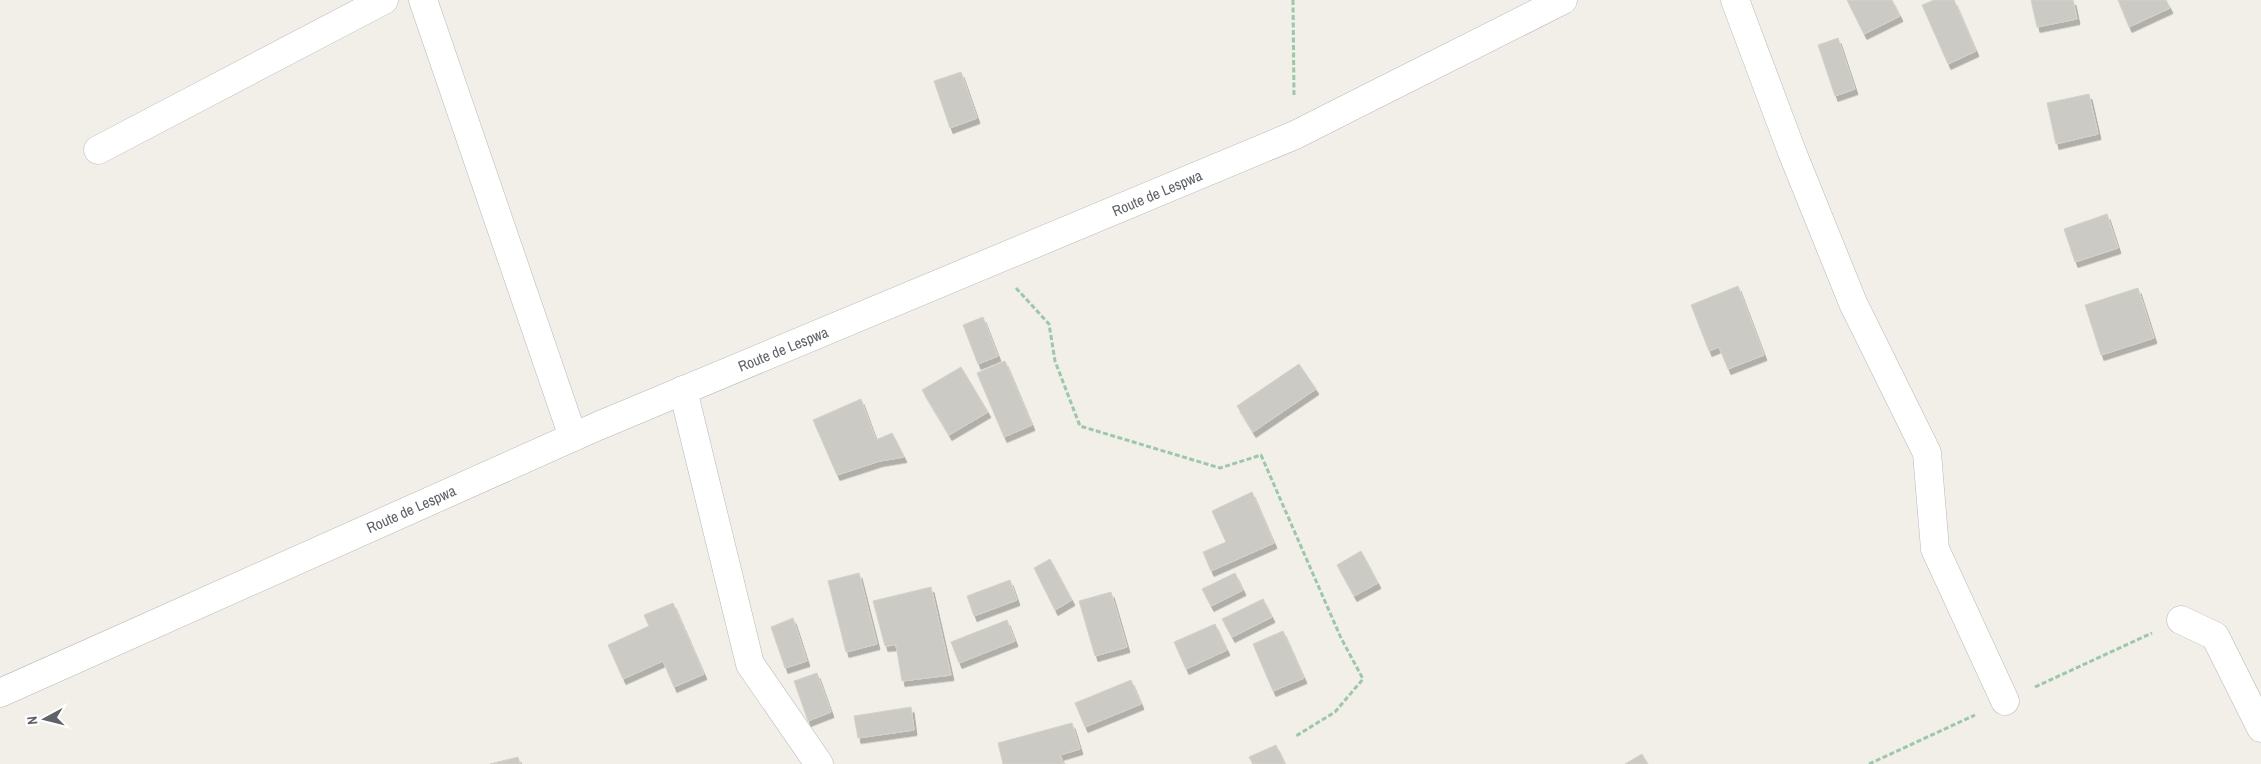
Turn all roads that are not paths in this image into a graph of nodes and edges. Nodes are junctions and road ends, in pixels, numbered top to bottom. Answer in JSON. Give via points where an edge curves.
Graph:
{"nodes":[{"id":1,"x":384,"y":0,"type":"edge"},
{"id":2,"x":423,"y":0,"type":"edge"},
{"id":3,"x":1563,"y":0,"type":"edge"},
{"id":4,"x":1735,"y":0,"type":"edge"},
{"id":5,"x":98,"y":150,"type":"dead end"},
{"id":6,"x":683,"y":390,"type":"junction"},
{"id":7,"x":573,"y":437,"type":"junction"},
{"id":8,"x":2181,"y":620,"type":"dead end"},
{"id":9,"x":0,"y":693,"type":"edge"},
{"id":10,"x":2004,"y":701,"type":"dead end"},
{"id":11,"x":2261,"y":728,"type":"edge"},
{"id":12,"x":819,"y":764,"type":"edge"}],
"edges":[{"from":1,"to":5,"type":"street"},
{"from":2,"to":7,"type":"street"},
{"from":3,"to":6,"type":"street","name":"Route de Lespwa","via":[[1295,135]]},
{"from":4,"to":10,"type":"street","via":[[1853,303],[1927,453],[1935,549]]},
{"from":6,"to":7,"type":"street","name":"Route de Lespwa"},
{"from":6,"to":12,"type":"street","via":[[750,664]]},
{"from":7,"to":9,"type":"street","name":"Route de Lespwa"},
{"from":8,"to":11,"type":"street","via":[[2215,636]]}]}
